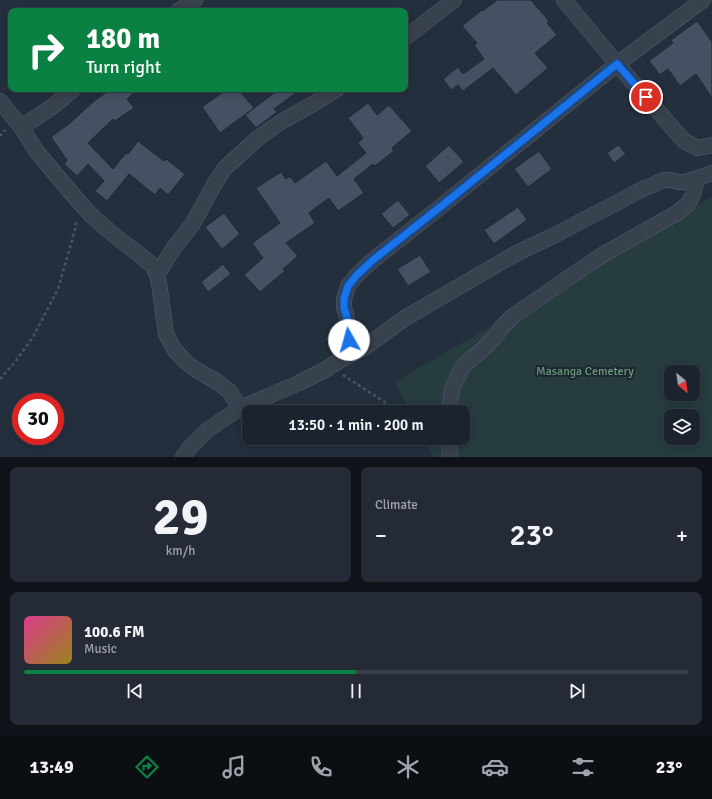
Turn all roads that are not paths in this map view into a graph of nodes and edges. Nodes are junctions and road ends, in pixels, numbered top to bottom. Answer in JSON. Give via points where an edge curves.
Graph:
{"nodes":[{"id":1,"x":195,"y":0,"type":"edge"},
{"id":2,"x":454,"y":0,"type":"edge"},
{"id":3,"x":564,"y":0,"type":"edge"},
{"id":4,"x":703,"y":0,"type":"edge"},
{"id":5,"x":183,"y":8,"type":"edge"},
{"id":6,"x":408,"y":36,"type":"edge"},
{"id":7,"x":617,"y":64,"type":"junction"},
{"id":8,"x":70,"y":92,"type":"edge"},
{"id":9,"x":332,"y":92,"type":"edge"},
{"id":10,"x":0,"y":101,"type":"edge"},
{"id":11,"x":21,"y":127,"type":"junction"},
{"id":12,"x":712,"y":145,"type":"edge"},
{"id":13,"x":712,"y":173,"type":"edge"},
{"id":14,"x":697,"y":179,"type":"junction"},
{"id":15,"x":157,"y":275,"type":"junction"},
{"id":16,"x":335,"y":364,"type":"junction"},
{"id":17,"x":450,"y":405,"type":"edge"},
{"id":18,"x":240,"y":408,"type":"junction"},
{"id":19,"x":449,"y":445,"type":"edge"},
{"id":20,"x":184,"y":457,"type":"edge"},
{"id":21,"x":450,"y":457,"type":"edge"}],
"edges":[{"from":1,"to":5,"type":"street"},
{"from":2,"to":6,"type":"street"},
{"from":3,"to":7,"type":"street"},
{"from":4,"to":7,"type":"street"},
{"from":7,"to":12,"type":"street","via":[[684,141],[698,148]]},
{"from":7,"to":16,"type":"street","via":[[357,275],[348,286],[344,298],[349,340],[346,353]]},
{"from":8,"to":11,"type":"street"},
{"from":9,"to":15,"type":"street","via":[[258,138],[225,168],[192,225]]},
{"from":10,"to":11,"type":"street"},
{"from":11,"to":15,"type":"street","via":[[37,152],[79,202],[115,236],[152,265]]},
{"from":13,"to":14,"type":"street"},
{"from":14,"to":16,"type":"street","via":[[686,182],[664,180],[517,253],[405,318],[364,348]]},
{"from":14,"to":17,"type":"street","via":[[689,203],[677,213],[604,254],[513,316],[461,370],[452,389]]},
{"from":15,"to":18,"type":"street","via":[[166,334],[174,349],[195,369],[230,392]]},
{"from":16,"to":18,"type":"street","via":[[300,383]]},
{"from":18,"to":20,"type":"street","via":[[208,429]]},
{"from":19,"to":21,"type":"street"}]}
